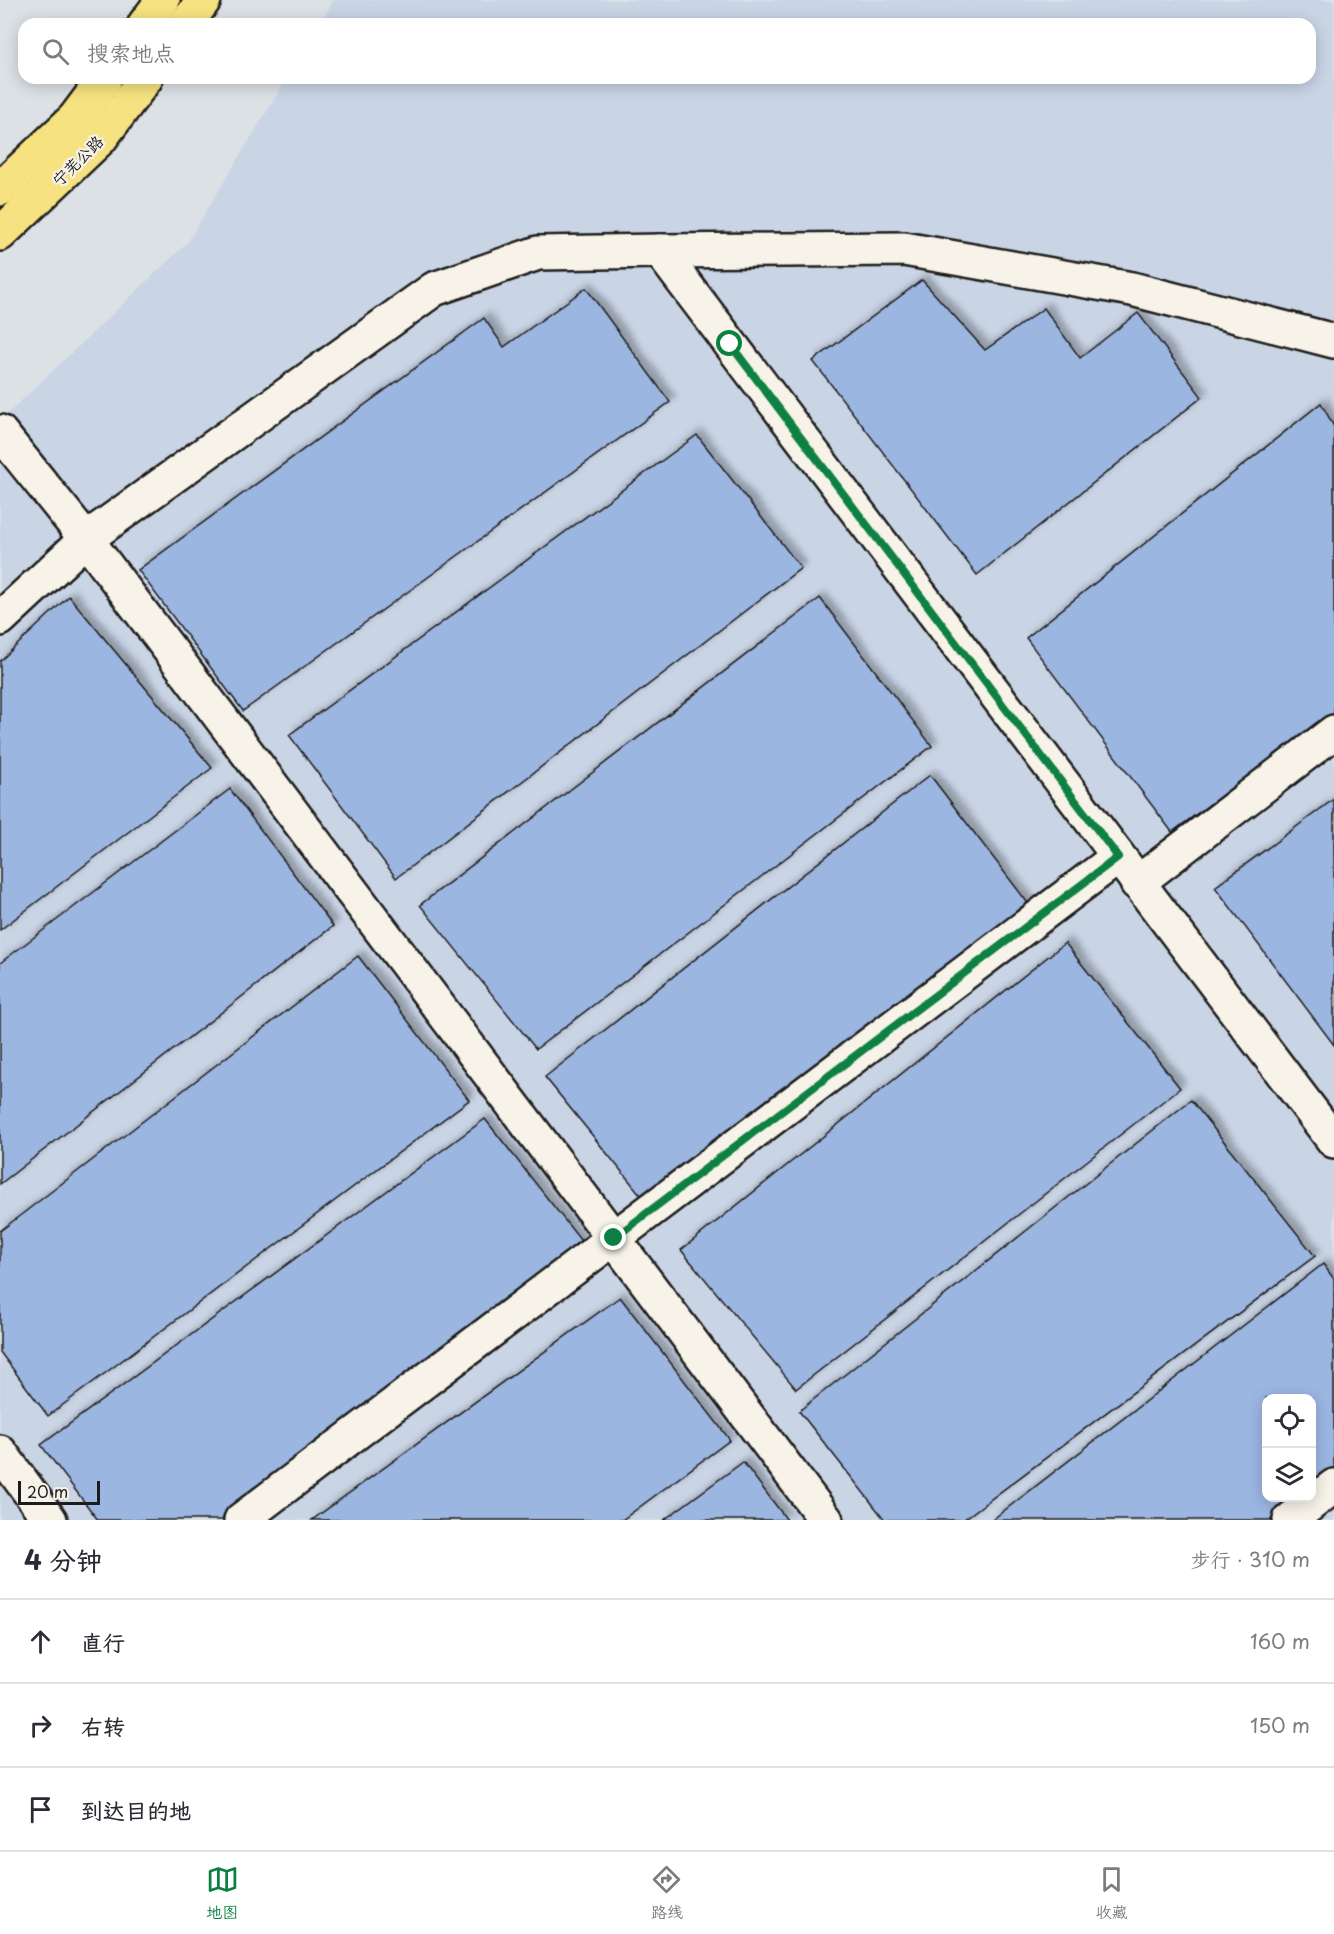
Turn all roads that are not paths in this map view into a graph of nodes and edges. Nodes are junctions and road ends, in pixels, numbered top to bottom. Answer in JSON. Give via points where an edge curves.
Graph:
{"nodes":[{"id":1,"x":163,"y":0,"type":"edge"},
{"id":2,"x":204,"y":0,"type":"edge"},
{"id":3,"x":150,"y":18,"type":"edge"},
{"id":4,"x":190,"y":18,"type":"edge"},
{"id":5,"x":100,"y":84,"type":"edge"},
{"id":6,"x":142,"y":84,"type":"edge"},
{"id":7,"x":0,"y":189,"type":"edge"},
{"id":8,"x":0,"y":234,"type":"edge"},
{"id":9,"x":660,"y":251,"type":"junction"},
{"id":10,"x":1334,"y":341,"type":"edge"},
{"id":11,"x":0,"y":432,"type":"edge"},
{"id":12,"x":86,"y":539,"type":"junction"},
{"id":13,"x":0,"y":619,"type":"edge"},
{"id":14,"x":1334,"y":732,"type":"edge"},
{"id":15,"x":1118,"y":857,"type":"junction"},
{"id":16,"x":1137,"y":883,"type":"junction"},
{"id":17,"x":1333,"y":1139,"type":"edge"},
{"id":18,"x":614,"y":1238,"type":"junction"},
{"id":19,"x":0,"y":1452,"type":"edge"},
{"id":20,"x":1334,"y":1486,"type":"edge"},
{"id":21,"x":50,"y":1520,"type":"edge"},
{"id":22,"x":241,"y":1520,"type":"edge"},
{"id":23,"x":826,"y":1520,"type":"edge"},
{"id":24,"x":1290,"y":1520,"type":"edge"}],
"edges":[{"from":1,"to":3,"type":"highway"},
{"from":2,"to":4,"type":"highway"},
{"from":5,"to":7,"type":"highway","name":"宁芜公路","via":[[75,118]]},
{"from":6,"to":8,"type":"highway","name":"宁芜公路","via":[[100,140]]},
{"from":9,"to":10,"type":"street","via":[[904,249],[1132,289]]},
{"from":9,"to":12,"type":"street","via":[[538,253],[434,289]]},
{"from":9,"to":15,"type":"street"},
{"from":11,"to":12,"type":"street"},
{"from":12,"to":13,"type":"street"},
{"from":12,"to":18,"type":"street"},
{"from":14,"to":16,"type":"street"},
{"from":15,"to":16,"type":"street"},
{"from":15,"to":18,"type":"street"},
{"from":16,"to":17,"type":"street"},
{"from":18,"to":22,"type":"street"},
{"from":18,"to":23,"type":"street"},
{"from":19,"to":21,"type":"street"},
{"from":20,"to":24,"type":"street"}]}
